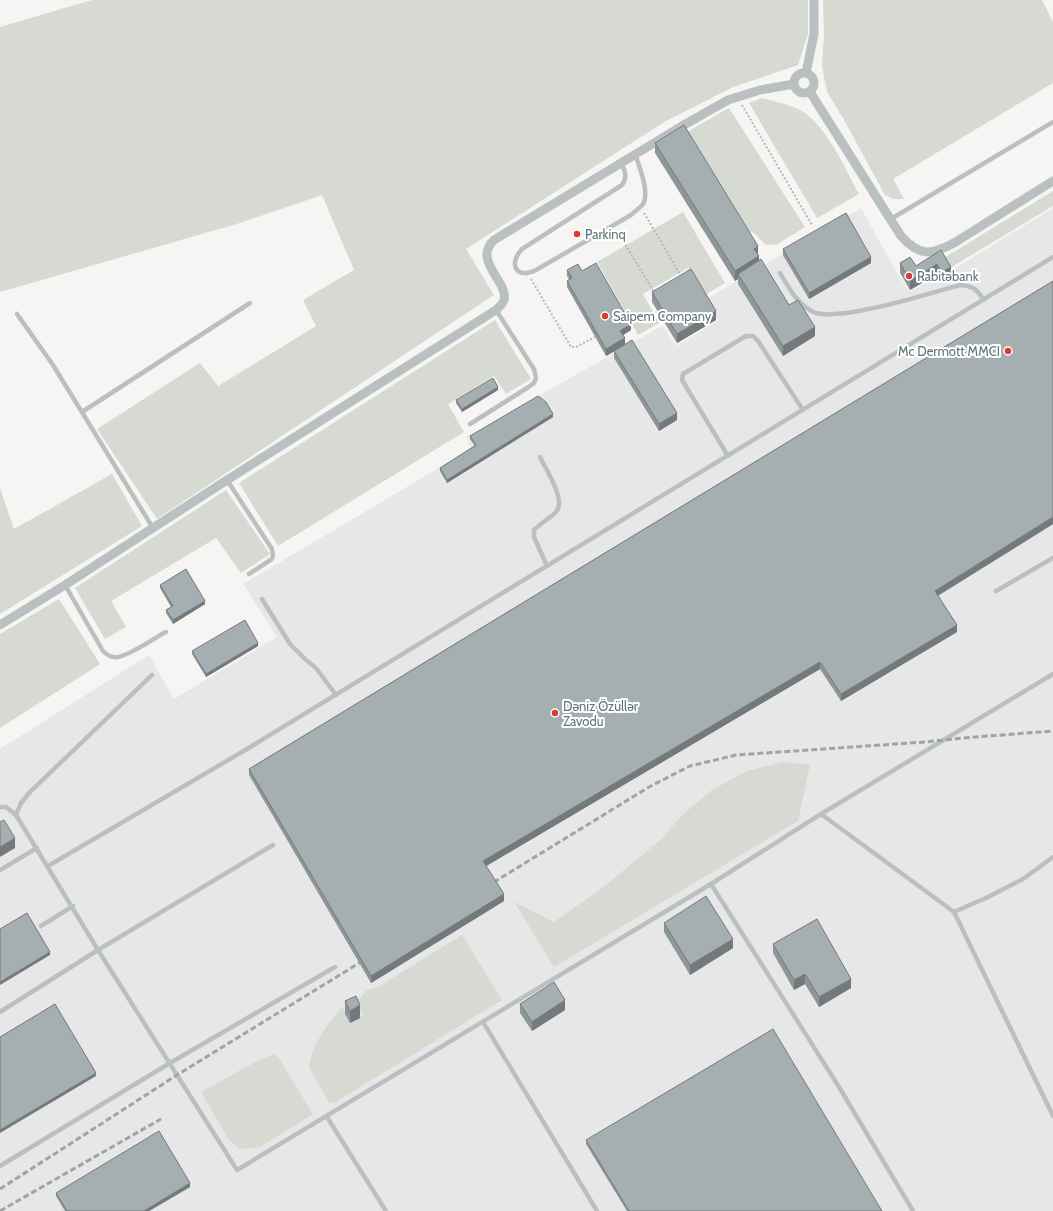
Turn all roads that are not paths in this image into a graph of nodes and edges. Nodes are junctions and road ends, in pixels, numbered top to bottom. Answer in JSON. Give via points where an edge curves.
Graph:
{"nodes":[{"id":1,"x":814,"y":0,"type":"edge"},
{"id":2,"x":806,"y":73,"type":"junction"},
{"id":3,"x":794,"y":84,"type":"junction"},
{"id":4,"x":810,"y":92,"type":"junction"},
{"id":5,"x":1053,"y":122,"type":"edge"},
{"id":6,"x":635,"y":154,"type":"junction"},
{"id":7,"x":621,"y":163,"type":"junction"},
{"id":8,"x":1053,"y":181,"type":"edge"},
{"id":9,"x":891,"y":219,"type":"junction"},
{"id":10,"x":1053,"y":257,"type":"edge"},
{"id":11,"x":780,"y":273,"type":"dead end"},
{"id":12,"x":984,"y":300,"type":"junction"},
{"id":13,"x":250,"y":303,"type":"dead end"},
{"id":14,"x":496,"y":310,"type":"junction"},
{"id":15,"x":17,"y":314,"type":"dead end"},
{"id":16,"x":803,"y":410,"type":"junction"},
{"id":17,"x":82,"y":412,"type":"junction"},
{"id":18,"x":470,"y":424,"type":"dead end"},
{"id":19,"x":540,"y":456,"type":"dead end"},
{"id":20,"x":728,"y":456,"type":"junction"},
{"id":21,"x":227,"y":480,"type":"junction"},
{"id":22,"x":152,"y":528,"type":"junction"},
{"id":23,"x":1053,"y":558,"type":"edge"},
{"id":24,"x":547,"y":566,"type":"junction"},
{"id":25,"x":249,"y":574,"type":"dead end"},
{"id":26,"x":65,"y":585,"type":"junction"},
{"id":27,"x":996,"y":591,"type":"dead end"},
{"id":28,"x":262,"y":599,"type":"dead end"},
{"id":29,"x":0,"y":625,"type":"edge"},
{"id":30,"x":166,"y":632,"type":"dead end"},
{"id":31,"x":1053,"y":674,"type":"edge"},
{"id":32,"x":152,"y":675,"type":"dead end"},
{"id":33,"x":336,"y":695,"type":"junction"},
{"id":34,"x":0,"y":807,"type":"edge"},
{"id":35,"x":821,"y":814,"type":"junction"},
{"id":36,"x":16,"y":815,"type":"junction"},
{"id":37,"x":273,"y":845,"type":"dead end"},
{"id":38,"x":37,"y":848,"type":"junction"},
{"id":39,"x":1053,"y":857,"type":"edge"},
{"id":40,"x":48,"y":866,"type":"junction"},
{"id":41,"x":0,"y":870,"type":"edge"},
{"id":42,"x":711,"y":884,"type":"junction"},
{"id":43,"x":73,"y":906,"type":"junction"},
{"id":44,"x":954,"y":912,"type":"junction"},
{"id":45,"x":41,"y":926,"type":"dead end"},
{"id":46,"x":98,"y":950,"type":"junction"},
{"id":47,"x":335,"y":967,"type":"dead end"},
{"id":48,"x":0,"y":1012,"type":"edge"},
{"id":49,"x":483,"y":1022,"type":"junction"},
{"id":50,"x":170,"y":1063,"type":"junction"},
{"id":51,"x":326,"y":1116,"type":"junction"},
{"id":52,"x":1053,"y":1116,"type":"edge"},
{"id":53,"x":0,"y":1166,"type":"edge"},
{"id":54,"x":386,"y":1211,"type":"edge"},
{"id":55,"x":597,"y":1211,"type":"edge"},
{"id":56,"x":913,"y":1211,"type":"edge"}],
"edges":[{"from":1,"to":2,"type":"street","via":[[814,34]]},
{"from":2,"to":3,"type":"street","via":[[797,76]]},
{"from":2,"to":4,"type":"street","via":[[810,74],[814,81]]},
{"from":3,"to":4,"type":"street","via":[[802,93]]},
{"from":3,"to":6,"type":"street","via":[[737,97]]},
{"from":4,"to":9,"type":"street"},
{"from":5,"to":9,"type":"lane"},
{"from":6,"to":7,"type":"street"},
{"from":6,"to":7,"type":"lane","via":[[645,193],[644,202],[640,207],[631,215],[529,274],[520,273],[515,268],[516,255],[522,248],[622,185],[626,180],[626,173]]},
{"from":7,"to":14,"type":"street","via":[[494,240],[486,251],[504,299]]},
{"from":8,"to":9,"type":"street","via":[[954,243],[930,252],[910,246]]},
{"from":10,"to":12,"type":"lane"},
{"from":11,"to":12,"type":"lane","via":[[800,302],[823,315],[880,307],[960,285],[976,289]]},
{"from":12,"to":16,"type":"lane"},
{"from":13,"to":17,"type":"lane"},
{"from":14,"to":18,"type":"lane","via":[[534,369],[536,378],[527,388]]},
{"from":14,"to":21,"type":"street"},
{"from":15,"to":17,"type":"lane"},
{"from":16,"to":20,"type":"lane"},
{"from":16,"to":20,"type":"lane","via":[[758,341],[752,336],[746,336],[692,368],[683,374],[682,380]]},
{"from":17,"to":22,"type":"lane"},
{"from":19,"to":24,"type":"lane","via":[[558,493],[560,506],[558,511],[534,530],[534,537]]},
{"from":20,"to":24,"type":"lane"},
{"from":21,"to":22,"type":"street"},
{"from":21,"to":25,"type":"lane","via":[[272,549],[272,559]]},
{"from":22,"to":26,"type":"street"},
{"from":23,"to":27,"type":"lane"},
{"from":24,"to":33,"type":"lane"},
{"from":26,"to":29,"type":"street"},
{"from":26,"to":30,"type":"lane","via":[[103,651],[108,655],[116,658],[126,655]]},
{"from":28,"to":33,"type":"lane","via":[[290,644],[316,668]]},
{"from":31,"to":35,"type":"lane"},
{"from":32,"to":36,"type":"lane","via":[[30,792]]},
{"from":33,"to":40,"type":"lane"},
{"from":34,"to":36,"type":"lane","via":[[6,807]]},
{"from":35,"to":42,"type":"lane"},
{"from":35,"to":44,"type":"lane"},
{"from":36,"to":38,"type":"lane"},
{"from":37,"to":46,"type":"lane"},
{"from":38,"to":40,"type":"lane"},
{"from":38,"to":41,"type":"lane"},
{"from":39,"to":44,"type":"lane","via":[[1023,879]]},
{"from":40,"to":43,"type":"lane"},
{"from":42,"to":49,"type":"lane"},
{"from":42,"to":56,"type":"lane","via":[[839,1087]]},
{"from":43,"to":45,"type":"lane"},
{"from":43,"to":46,"type":"lane"},
{"from":44,"to":52,"type":"lane"},
{"from":46,"to":48,"type":"lane"},
{"from":46,"to":50,"type":"lane"},
{"from":47,"to":50,"type":"lane"},
{"from":49,"to":51,"type":"lane"},
{"from":49,"to":55,"type":"lane"},
{"from":50,"to":51,"type":"lane","via":[[237,1170]]},
{"from":50,"to":53,"type":"lane"},
{"from":51,"to":54,"type":"lane"}]}
